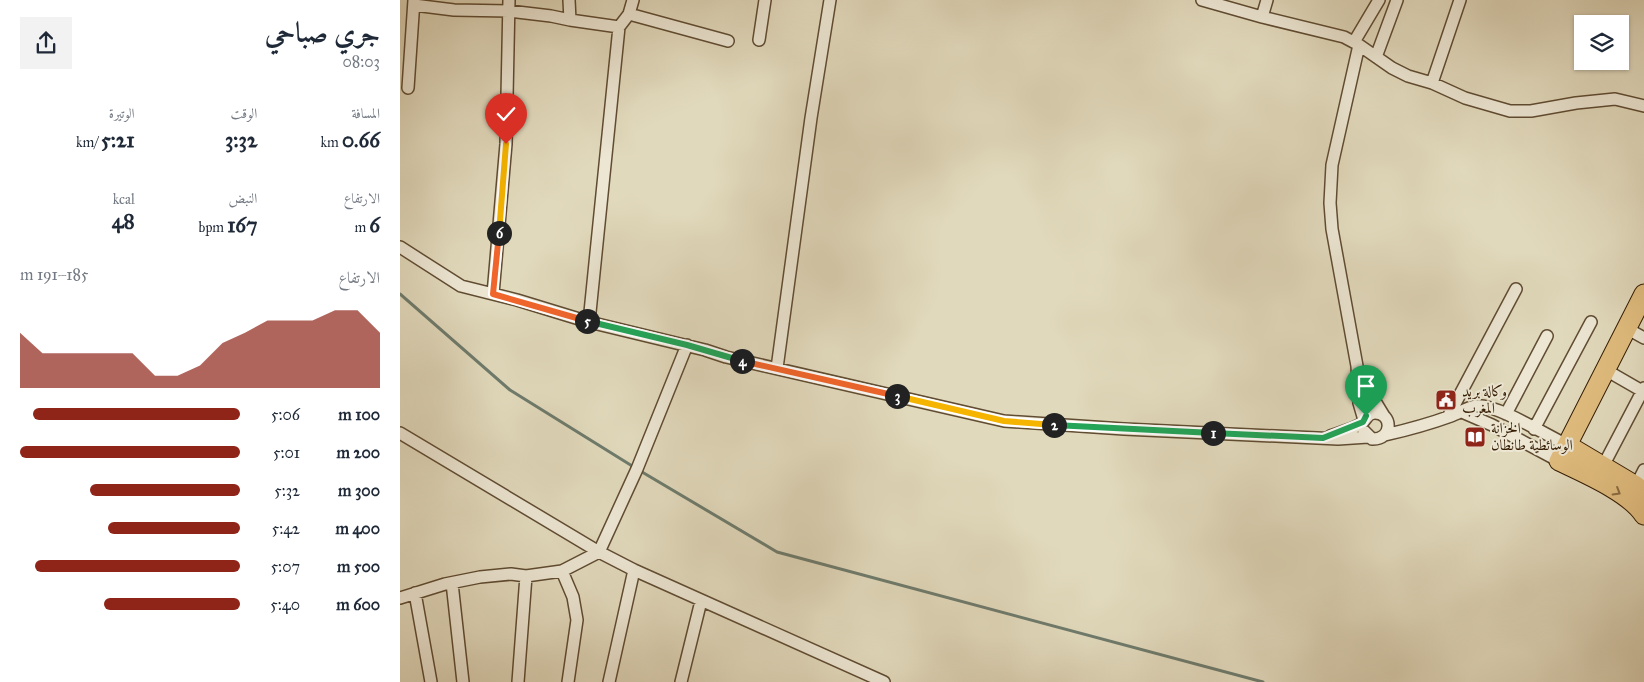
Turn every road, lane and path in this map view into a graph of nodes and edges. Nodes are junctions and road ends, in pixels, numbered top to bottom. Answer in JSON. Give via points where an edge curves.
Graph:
{"nodes":[{"id":1,"x":569,"y":0,"type":"edge"},
{"id":2,"x":633,"y":0,"type":"edge"},
{"id":3,"x":765,"y":0,"type":"edge"},
{"id":4,"x":830,"y":0,"type":"edge"},
{"id":5,"x":1202,"y":0,"type":"edge"},
{"id":6,"x":1267,"y":0,"type":"edge"},
{"id":7,"x":1379,"y":0,"type":"edge"},
{"id":8,"x":1396,"y":0,"type":"edge"},
{"id":9,"x":1460,"y":0,"type":"edge"},
{"id":10,"x":414,"y":3,"type":"edge"},
{"id":11,"x":509,"y":5,"type":"edge"},
{"id":12,"x":628,"y":14,"type":"junction"},
{"id":13,"x":1262,"y":17,"type":"junction"},
{"id":14,"x":570,"y":20,"type":"junction"},
{"id":15,"x":619,"y":27,"type":"junction"},
{"id":16,"x":759,"y":40,"type":"dead end"},
{"id":17,"x":728,"y":41,"type":"dead end"},
{"id":18,"x":1356,"y":43,"type":"junction"},
{"id":19,"x":405,"y":50,"type":"edge"},
{"id":20,"x":1376,"y":57,"type":"junction"},
{"id":21,"x":1432,"y":84,"type":"junction"},
{"id":22,"x":408,"y":88,"type":"dead end"},
{"id":23,"x":1644,"y":106,"type":"edge"},
{"id":24,"x":400,"y":247,"type":"edge"},
{"id":25,"x":1516,"y":288,"type":"dead end"},
{"id":26,"x":493,"y":294,"type":"junction"},
{"id":27,"x":1644,"y":294,"type":"edge"},
{"id":28,"x":589,"y":322,"type":"junction"},
{"id":29,"x":1591,"y":322,"type":"dead end"},
{"id":30,"x":1626,"y":328,"type":"junction"},
{"id":31,"x":1547,"y":336,"type":"dead end"},
{"id":32,"x":1644,"y":338,"type":"edge"},
{"id":33,"x":687,"y":345,"type":"junction"},
{"id":34,"x":1357,"y":366,"type":"junction"},
{"id":35,"x":777,"y":368,"type":"junction"},
{"id":36,"x":1604,"y":369,"type":"junction"},
{"id":37,"x":1643,"y":390,"type":"edge"},
{"id":38,"x":1462,"y":412,"type":"junction"},
{"id":39,"x":1506,"y":414,"type":"junction"},
{"id":40,"x":1448,"y":417,"type":"junction"},
{"id":41,"x":1386,"y":420,"type":"junction"},
{"id":42,"x":1363,"y":421,"type":"junction"},
{"id":43,"x":1424,"y":425,"type":"junction"},
{"id":44,"x":1534,"y":429,"type":"junction"},
{"id":45,"x":400,"y":433,"type":"edge"},
{"id":46,"x":1385,"y":435,"type":"junction"},
{"id":47,"x":1368,"y":437,"type":"junction"},
{"id":48,"x":1323,"y":438,"type":"junction"},
{"id":49,"x":1563,"y":453,"type":"junction"},
{"id":50,"x":1599,"y":473,"type":"junction"},
{"id":51,"x":1641,"y":483,"type":"edge"},
{"id":52,"x":1644,"y":514,"type":"edge"},
{"id":53,"x":599,"y":552,"type":"junction"},
{"id":54,"x":634,"y":570,"type":"junction"},
{"id":55,"x":562,"y":571,"type":"junction"},
{"id":56,"x":526,"y":576,"type":"junction"},
{"id":57,"x":452,"y":583,"type":"junction"},
{"id":58,"x":414,"y":593,"type":"junction"},
{"id":59,"x":400,"y":598,"type":"edge"},
{"id":60,"x":701,"y":601,"type":"junction"},
{"id":61,"x":431,"y":682,"type":"edge"},
{"id":62,"x":463,"y":682,"type":"edge"},
{"id":63,"x":518,"y":682,"type":"edge"},
{"id":64,"x":568,"y":682,"type":"edge"},
{"id":65,"x":609,"y":682,"type":"edge"},
{"id":66,"x":681,"y":682,"type":"edge"},
{"id":67,"x":884,"y":682,"type":"edge"}],
"edges":[{"from":1,"to":14,"type":"street"},
{"from":2,"to":12,"type":"street"},
{"from":3,"to":16,"type":"street"},
{"from":4,"to":35,"type":"street"},
{"from":5,"to":13,"type":"street"},
{"from":6,"to":13,"type":"street"},
{"from":7,"to":18,"type":"street"},
{"from":8,"to":20,"type":"street"},
{"from":9,"to":21,"type":"street"},
{"from":10,"to":11,"type":"street","via":[[454,10]]},
{"from":10,"to":19,"type":"street"},
{"from":11,"to":14,"type":"street"},
{"from":11,"to":26,"type":"street","via":[[506,144]]},
{"from":12,"to":15,"type":"street"},
{"from":12,"to":17,"type":"street"},
{"from":13,"to":18,"type":"street","via":[[1326,31]]},
{"from":14,"to":15,"type":"street"},
{"from":15,"to":28,"type":"street"},
{"from":18,"to":20,"type":"street"},
{"from":18,"to":34,"type":"street","via":[[1332,165],[1330,203]]},
{"from":19,"to":22,"type":"street"},
{"from":20,"to":21,"type":"street","via":[[1400,72]]},
{"from":21,"to":23,"type":"street","via":[[1510,111],[1615,99]]},
{"from":24,"to":26,"type":"street","via":[[461,286]]},
{"from":25,"to":40,"type":"street"},
{"from":26,"to":28,"type":"street"},
{"from":27,"to":30,"type":"main road"},
{"from":28,"to":33,"type":"street"},
{"from":29,"to":44,"type":"street"},
{"from":30,"to":32,"type":"street"},
{"from":30,"to":36,"type":"main road"},
{"from":31,"to":39,"type":"street"},
{"from":33,"to":35,"type":"street"},
{"from":33,"to":53,"type":"street"},
{"from":34,"to":41,"type":"street"},
{"from":34,"to":42,"type":"street"},
{"from":35,"to":48,"type":"street","via":[[1004,421]]},
{"from":36,"to":37,"type":"street"},
{"from":36,"to":49,"type":"main road"},
{"from":37,"to":50,"type":"street"},
{"from":38,"to":39,"type":"street","via":[[1482,406]]},
{"from":38,"to":40,"type":"street"},
{"from":38,"to":49,"type":"street"},
{"from":39,"to":44,"type":"street"},
{"from":40,"to":43,"type":"street"},
{"from":41,"to":42,"type":"street","via":[[1375,413]]},
{"from":41,"to":43,"type":"street"},
{"from":41,"to":46,"type":"street"},
{"from":42,"to":47,"type":"street","via":[[1363,431]]},
{"from":42,"to":48,"type":"street"},
{"from":43,"to":46,"type":"street"},
{"from":44,"to":49,"type":"street"},
{"from":45,"to":53,"type":"street"},
{"from":46,"to":47,"type":"street","via":[[1377,439]]},
{"from":47,"to":48,"type":"street"},
{"from":49,"to":50,"type":"main road"},
{"from":50,"to":51,"type":"main road"},
{"from":50,"to":52,"type":"main road","one_way":true},
{"from":53,"to":54,"type":"street"},
{"from":53,"to":55,"type":"street"},
{"from":54,"to":60,"type":"street"},
{"from":54,"to":65,"type":"street"},
{"from":55,"to":56,"type":"street"},
{"from":55,"to":64,"type":"street","via":[[573,597],[577,620]]},
{"from":56,"to":57,"type":"street","via":[[511,574]]},
{"from":56,"to":63,"type":"street"},
{"from":57,"to":58,"type":"street"},
{"from":57,"to":62,"type":"street"},
{"from":58,"to":59,"type":"street"},
{"from":58,"to":61,"type":"street"},
{"from":60,"to":66,"type":"street"},
{"from":60,"to":67,"type":"street"}]}
